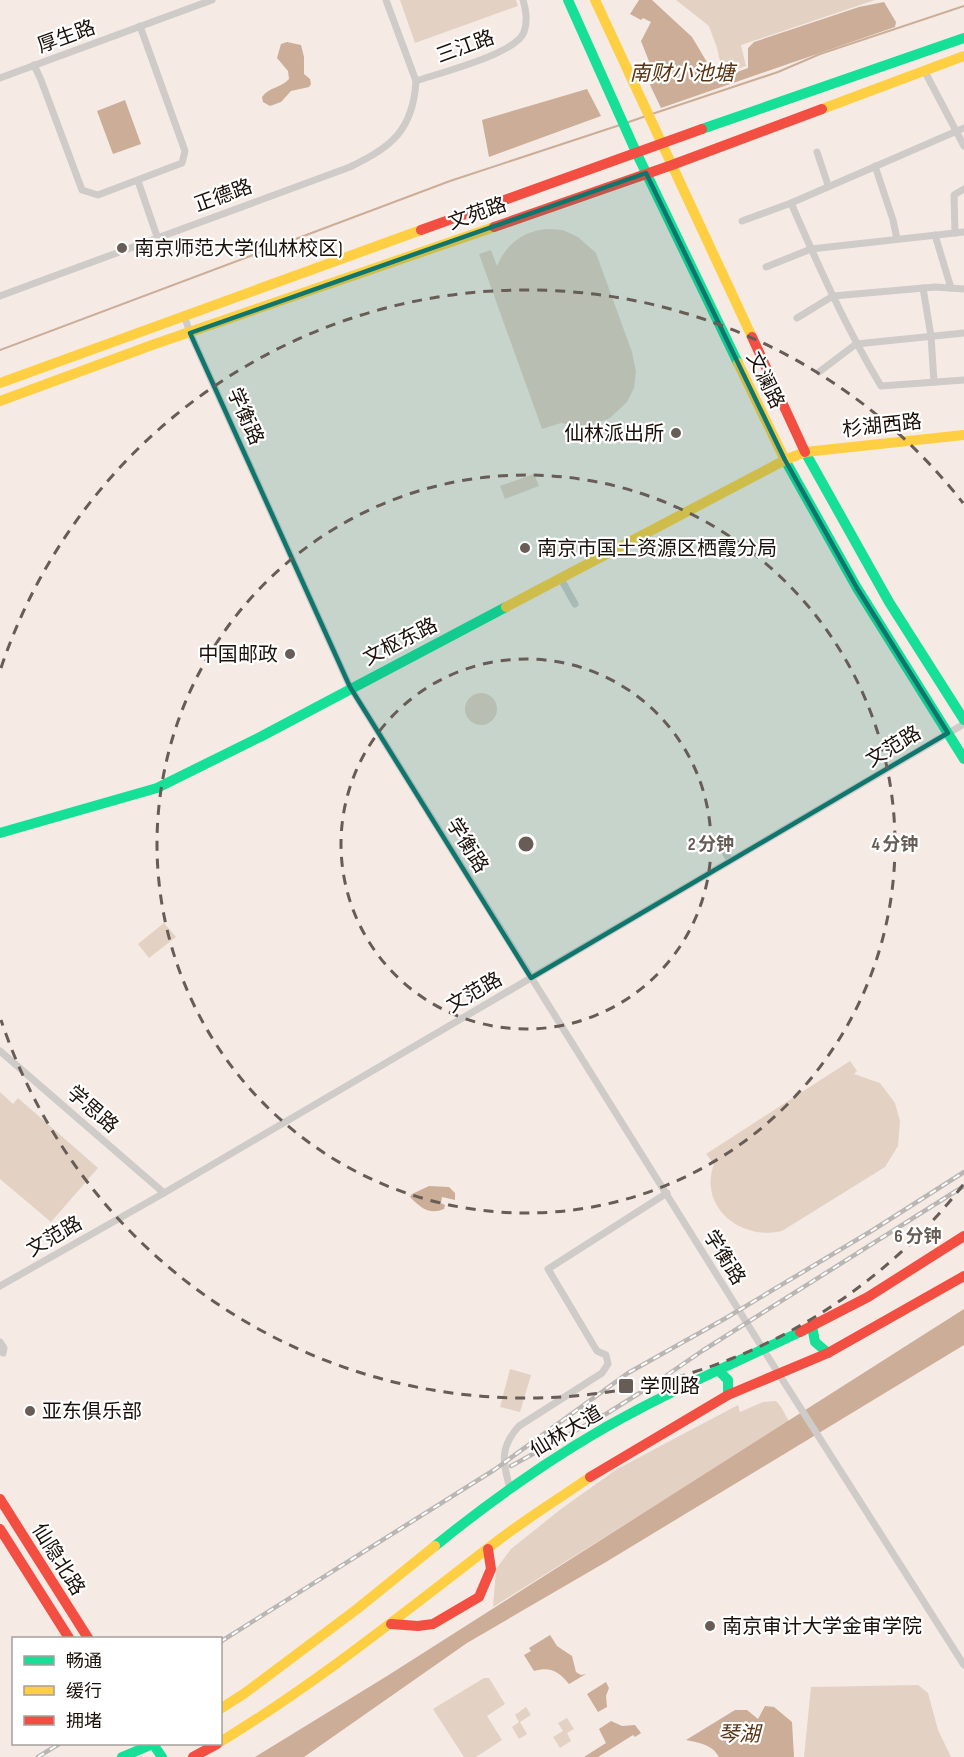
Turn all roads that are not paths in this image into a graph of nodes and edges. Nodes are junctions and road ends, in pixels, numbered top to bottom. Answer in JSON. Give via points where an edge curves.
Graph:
{"nodes":[{"id":1,"x":212,"y":0,"type":"edge"},
{"id":2,"x":386,"y":0,"type":"edge"},
{"id":3,"x":523,"y":0,"type":"edge"},
{"id":4,"x":568,"y":0,"type":"edge"},
{"id":5,"x":595,"y":0,"type":"edge"},
{"id":6,"x":140,"y":26,"type":"junction"},
{"id":7,"x":964,"y":38,"type":"edge"},
{"id":8,"x":964,"y":56,"type":"edge"},
{"id":9,"x":34,"y":65,"type":"junction"},
{"id":10,"x":924,"y":70,"type":"junction"},
{"id":11,"x":0,"y":78,"type":"edge"},
{"id":12,"x":416,"y":81,"type":"junction"},
{"id":13,"x":964,"y":128,"type":"edge"},
{"id":14,"x":956,"y":130,"type":"junction"},
{"id":15,"x":661,"y":143,"type":"junction"},
{"id":16,"x":964,"y":146,"type":"edge"},
{"id":17,"x":636,"y":152,"type":"junction"},
{"id":18,"x":817,"y":152,"type":"dead end"},
{"id":19,"x":672,"y":165,"type":"junction"},
{"id":20,"x":875,"y":166,"type":"junction"},
{"id":21,"x":646,"y":172,"type":"junction"},
{"id":22,"x":138,"y":181,"type":"junction"},
{"id":23,"x":828,"y":185,"type":"junction"},
{"id":24,"x":964,"y":189,"type":"edge"},
{"id":25,"x":791,"y":203,"type":"junction"},
{"id":26,"x":742,"y":221,"type":"dead end"},
{"id":27,"x":964,"y":232,"type":"edge"},
{"id":28,"x":955,"y":233,"type":"junction"},
{"id":29,"x":935,"y":235,"type":"junction"},
{"id":30,"x":157,"y":237,"type":"junction"},
{"id":31,"x":897,"y":239,"type":"junction"},
{"id":32,"x":161,"y":248,"type":"dead end"},
{"id":33,"x":811,"y":249,"type":"junction"},
{"id":34,"x":766,"y":267,"type":"dead end"},
{"id":35,"x":923,"y":288,"type":"junction"},
{"id":36,"x":951,"y":288,"type":"junction"},
{"id":37,"x":964,"y":289,"type":"edge"},
{"id":38,"x":0,"y":296,"type":"edge"},
{"id":39,"x":833,"y":296,"type":"junction"},
{"id":40,"x":184,"y":315,"type":"junction"},
{"id":41,"x":797,"y":318,"type":"dead end"},
{"id":42,"x":190,"y":333,"type":"junction"},
{"id":43,"x":964,"y":333,"type":"edge"},
{"id":44,"x":931,"y":336,"type":"junction"},
{"id":45,"x":856,"y":344,"type":"junction"},
{"id":46,"x":819,"y":372,"type":"dead end"},
{"id":47,"x":964,"y":380,"type":"edge"},
{"id":48,"x":934,"y":382,"type":"junction"},
{"id":49,"x":0,"y":383,"type":"edge"},
{"id":50,"x":0,"y":401,"type":"edge"},
{"id":51,"x":964,"y":435,"type":"edge"},
{"id":52,"x":805,"y":452,"type":"junction"},
{"id":53,"x":785,"y":460,"type":"junction"},
{"id":54,"x":561,"y":579,"type":"junction"},
{"id":55,"x":575,"y":604,"type":"dead end"},
{"id":56,"x":351,"y":687,"type":"junction"},
{"id":57,"x":964,"y":722,"type":"edge"},
{"id":58,"x":948,"y":733,"type":"junction"},
{"id":59,"x":964,"y":759,"type":"edge"},
{"id":60,"x":0,"y":833,"type":"edge"},
{"id":61,"x":719,"y":841,"type":"dead end"},
{"id":62,"x":730,"y":861,"type":"junction"},
{"id":63,"x":531,"y":978,"type":"junction"},
{"id":64,"x":0,"y":1051,"type":"edge"},
{"id":65,"x":164,"y":1193,"type":"junction"},
{"id":66,"x":667,"y":1193,"type":"junction"},
{"id":67,"x":964,"y":1236,"type":"edge"},
{"id":68,"x":964,"y":1276,"type":"edge"},
{"id":69,"x":0,"y":1286,"type":"edge"},
{"id":70,"x":812,"y":1326,"type":"junction"},
{"id":71,"x":0,"y":1342,"type":"edge"},
{"id":72,"x":763,"y":1349,"type":"junction"},
{"id":73,"x":3,"y":1353,"type":"dead end"},
{"id":74,"x":828,"y":1353,"type":"junction"},
{"id":75,"x":718,"y":1370,"type":"junction"},
{"id":76,"x":780,"y":1373,"type":"junction"},
{"id":77,"x":728,"y":1395,"type":"junction"},
{"id":78,"x":510,"y":1489,"type":"junction"},
{"id":79,"x":0,"y":1499,"type":"edge"},
{"id":80,"x":0,"y":1529,"type":"edge"},
{"id":81,"x":488,"y":1549,"type":"junction"},
{"id":82,"x":391,"y":1624,"type":"junction"},
{"id":83,"x":68,"y":1637,"type":"edge"},
{"id":84,"x":87,"y":1637,"type":"edge"},
{"id":85,"x":964,"y":1665,"type":"edge"},
{"id":86,"x":222,"y":1708,"type":"edge"},
{"id":87,"x":222,"y":1740,"type":"edge"},
{"id":88,"x":195,"y":1745,"type":"edge"},
{"id":89,"x":213,"y":1745,"type":"edge"},
{"id":90,"x":214,"y":1745,"type":"edge"},
{"id":91,"x":139,"y":1750,"type":"edge"},
{"id":92,"x":122,"y":1757,"type":"edge"},
{"id":93,"x":193,"y":1757,"type":"edge"}],
"edges":[{"from":1,"to":6,"type":"street","name":"厚生路"},
{"from":2,"to":12,"type":"street"},
{"from":3,"to":12,"type":"street","name":"三江路","via":[[526,22],[524,34],[516,43],[503,52]]},
{"from":4,"to":17,"type":"main road","name":"文澜路"},
{"from":5,"to":15,"type":"main road","name":"文澜路"},
{"from":6,"to":9,"type":"street","name":"厚生路"},
{"from":6,"to":22,"type":"street","via":[[185,150],[182,163]]},
{"from":7,"to":15,"type":"main road","name":"文苑路"},
{"from":8,"to":10,"type":"main road","name":"文苑路"},
{"from":9,"to":11,"type":"street","name":"厚生路"},
{"from":9,"to":22,"type":"street","via":[[82,190],[98,195]]},
{"from":10,"to":14,"type":"street"},
{"from":10,"to":19,"type":"main road","name":"文苑路"},
{"from":12,"to":30,"type":"street","name":"正德路","via":[[409,117],[396,138],[376,154]]},
{"from":13,"to":14,"type":"street"},
{"from":14,"to":16,"type":"street"},
{"from":14,"to":20,"type":"street"},
{"from":15,"to":17,"type":"main road","name":"文苑路"},
{"from":15,"to":19,"type":"main road","name":"文澜路"},
{"from":17,"to":21,"type":"main road","name":"文澜路"},
{"from":17,"to":40,"type":"main road","name":"文苑路"},
{"from":18,"to":23,"type":"street"},
{"from":19,"to":21,"type":"main road","name":"文苑路"},
{"from":19,"to":52,"type":"main road","name":"文澜路"},
{"from":20,"to":23,"type":"street"},
{"from":20,"to":31,"type":"street"},
{"from":21,"to":42,"type":"main road","name":"文苑路"},
{"from":21,"to":53,"type":"main road","name":"文澜路"},
{"from":22,"to":30,"type":"street"},
{"from":23,"to":25,"type":"street"},
{"from":24,"to":28,"type":"street","via":[[954,195]]},
{"from":25,"to":26,"type":"street"},
{"from":25,"to":33,"type":"street"},
{"from":27,"to":28,"type":"street"},
{"from":28,"to":29,"type":"street"},
{"from":29,"to":31,"type":"street"},
{"from":29,"to":36,"type":"street"},
{"from":30,"to":32,"type":"street"},
{"from":30,"to":38,"type":"street","name":"正德路"},
{"from":31,"to":33,"type":"street"},
{"from":33,"to":34,"type":"street"},
{"from":33,"to":39,"type":"street"},
{"from":35,"to":36,"type":"street"},
{"from":35,"to":39,"type":"street"},
{"from":35,"to":44,"type":"street"},
{"from":36,"to":37,"type":"street"},
{"from":39,"to":41,"type":"street"},
{"from":39,"to":45,"type":"street"},
{"from":40,"to":42,"type":"street","name":"学衡路"},
{"from":40,"to":49,"type":"main road","name":"文苑路"},
{"from":42,"to":50,"type":"main road","name":"文苑路"},
{"from":42,"to":56,"type":"street","name":"学衡路"},
{"from":43,"to":44,"type":"street"},
{"from":44,"to":45,"type":"street"},
{"from":44,"to":48,"type":"street"},
{"from":45,"to":46,"type":"street"},
{"from":45,"to":48,"type":"street","via":[[881,386]]},
{"from":47,"to":48,"type":"street"},
{"from":51,"to":52,"type":"main road","name":"杉湖西路"},
{"from":52,"to":53,"type":"main road","name":"文枢东路"},
{"from":52,"to":57,"type":"main road","name":"文澜路"},
{"from":53,"to":54,"type":"main road","name":"文枢东路"},
{"from":53,"to":58,"type":"main road","name":"文澜路","via":[[857,588]]},
{"from":54,"to":55,"type":"street"},
{"from":54,"to":56,"type":"main road","name":"文枢东路"},
{"from":56,"to":60,"type":"main road","name":"文枢东路","via":[[157,788]]},
{"from":56,"to":63,"type":"street","name":"学衡路"},
{"from":57,"to":58,"type":"street","name":"文范路"},
{"from":58,"to":59,"type":"main road","name":"文澜路"},
{"from":58,"to":62,"type":"street","name":"文范路"},
{"from":61,"to":62,"type":"street"},
{"from":62,"to":63,"type":"street","name":"文范路"},
{"from":63,"to":65,"type":"street","name":"文范路"},
{"from":63,"to":66,"type":"street","name":"学衡路"},
{"from":64,"to":65,"type":"street","name":"学思路"},
{"from":65,"to":69,"type":"street","name":"文范路"},
{"from":66,"to":72,"type":"street","name":"学衡路"},
{"from":66,"to":78,"type":"street","via":[[548,1269],[597,1351],[606,1355],[609,1364],[603,1373],[512,1433],[502,1458]]},
{"from":67,"to":70,"type":"main road","name":"仙林大道","via":[[868,1297]]},
{"from":68,"to":74,"type":"main road"},
{"from":70,"to":72,"type":"main road","name":"仙林大道"},
{"from":70,"to":74,"type":"main road","via":[[812,1340],[817,1348]]},
{"from":71,"to":73,"type":"street"},
{"from":72,"to":75,"type":"main road","name":"仙林大道"},
{"from":72,"to":76,"type":"street"},
{"from":74,"to":76,"type":"main road"},
{"from":75,"to":77,"type":"main road","via":[[730,1382]]},
{"from":75,"to":78,"type":"main road","name":"仙林大道","via":[[639,1409]]},
{"from":76,"to":77,"type":"main road"},
{"from":76,"to":85,"type":"street"},
{"from":77,"to":81,"type":"main road","via":[[608,1465]]},
{"from":78,"to":86,"type":"main road","name":"仙林大道","via":[[481,1508],[357,1610]]},
{"from":79,"to":84,"type":"main road","name":"仙隐北路"},
{"from":80,"to":83,"type":"main road","name":"仙隐北路"},
{"from":81,"to":82,"type":"main road"},
{"from":81,"to":82,"type":"main road","via":[[491,1569],[479,1597],[432,1624]]},
{"from":82,"to":87,"type":"main road","via":[[270,1712]]},
{"from":88,"to":89,"type":"main road","via":[[202,1749]]},
{"from":90,"to":93,"type":"main road"},
{"from":91,"to":92,"type":"main road"}]}
